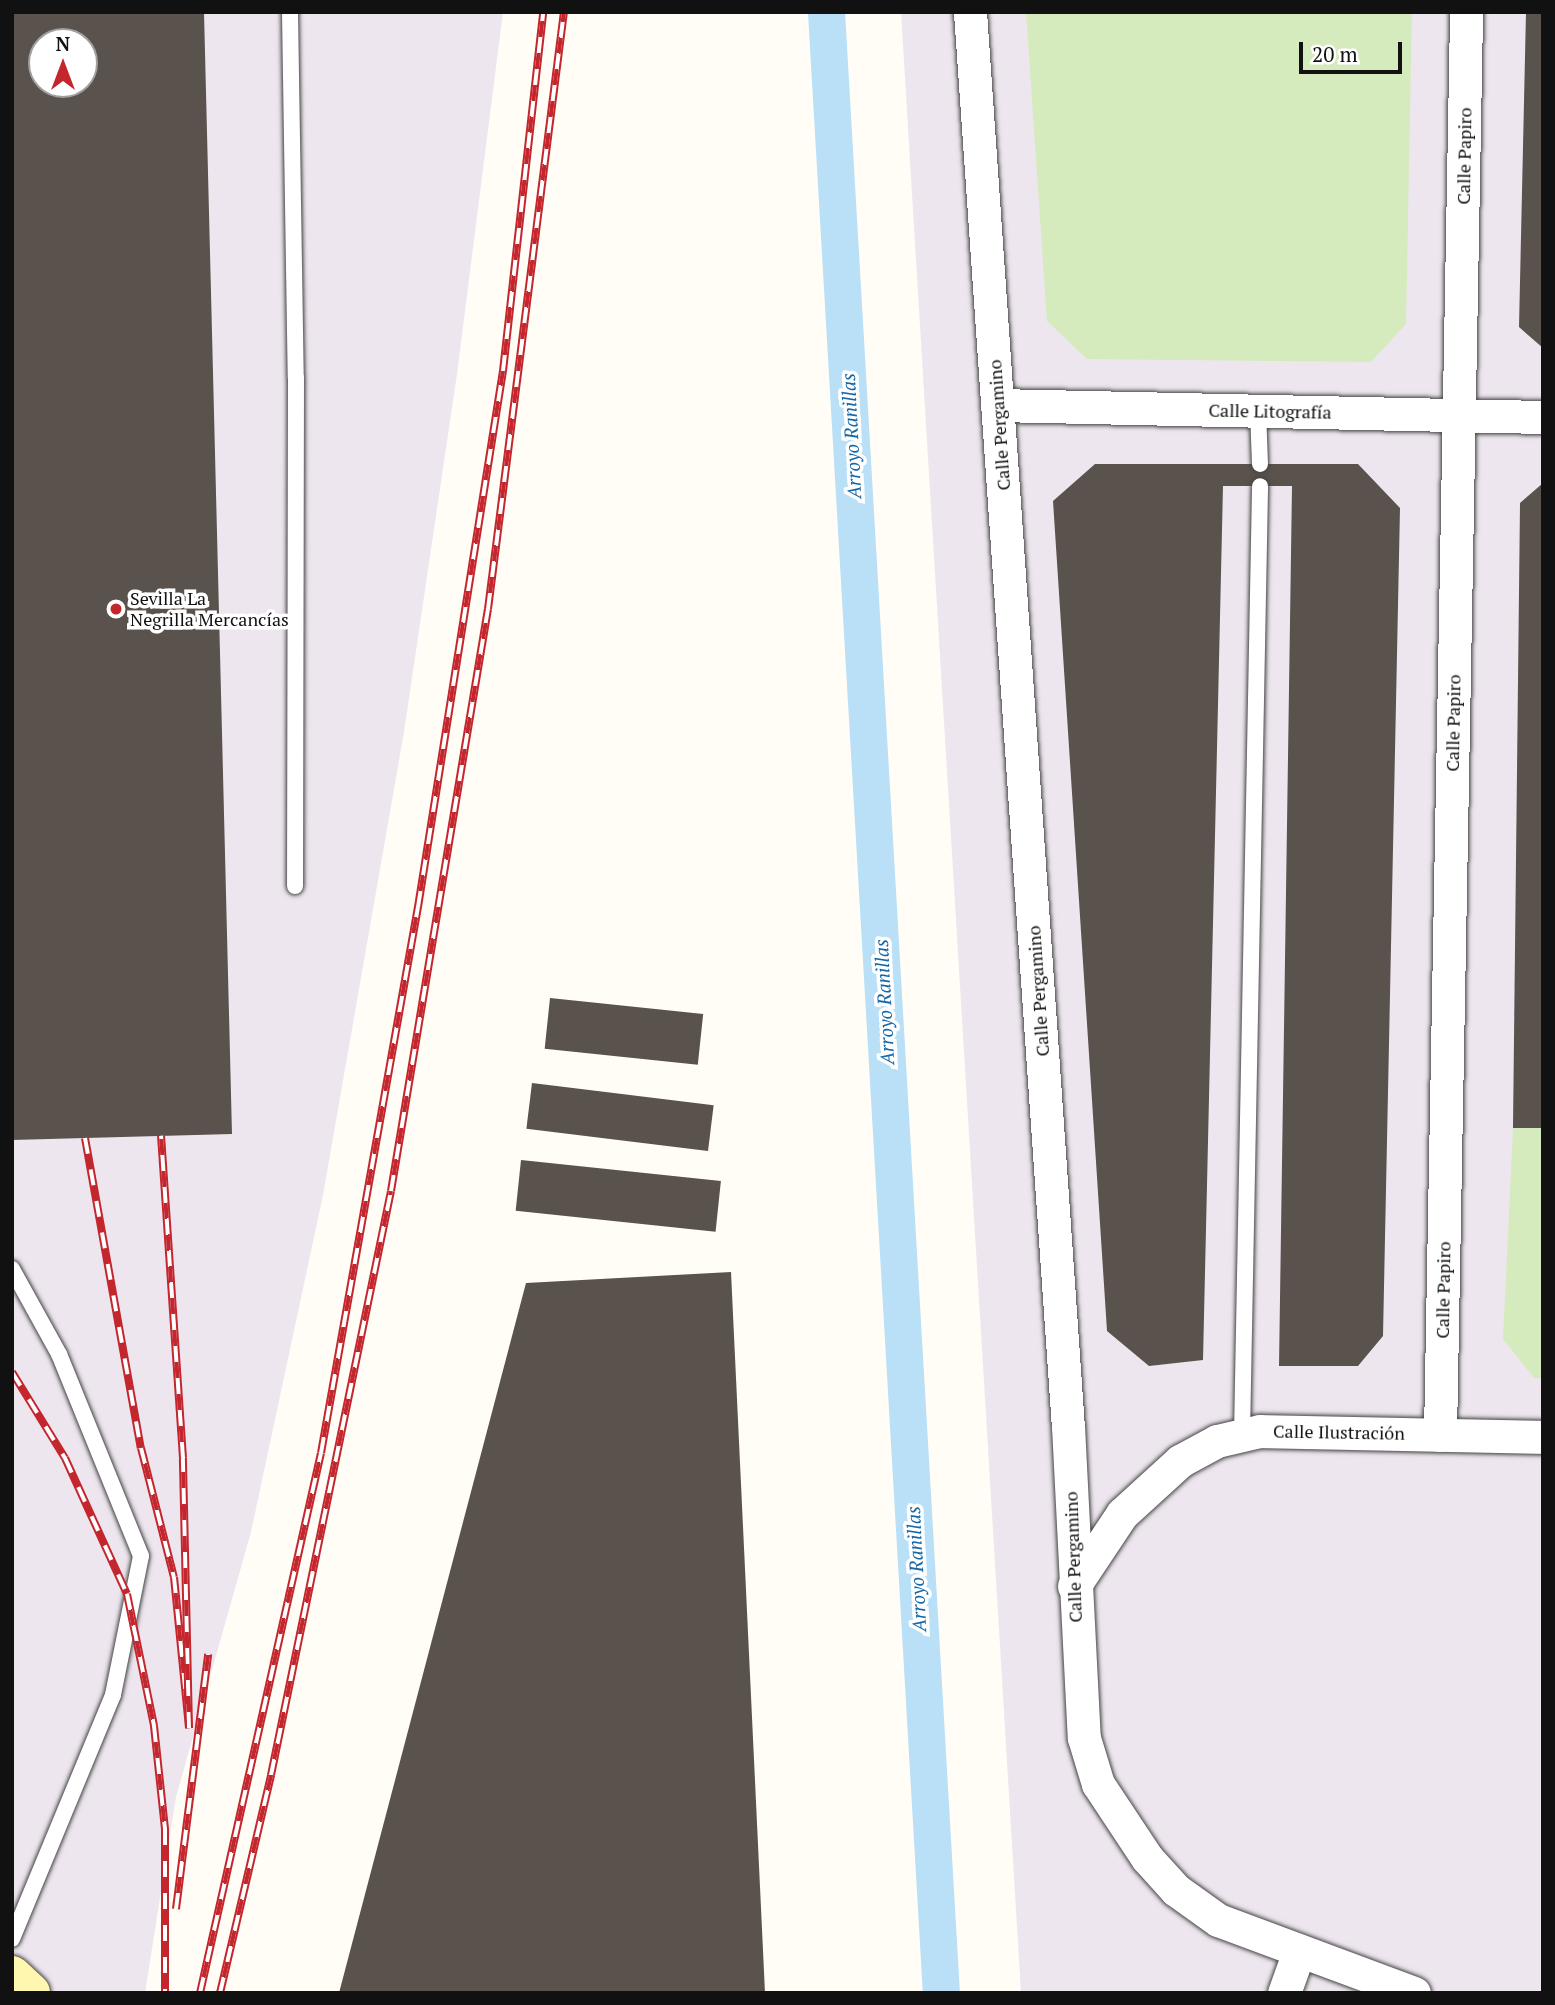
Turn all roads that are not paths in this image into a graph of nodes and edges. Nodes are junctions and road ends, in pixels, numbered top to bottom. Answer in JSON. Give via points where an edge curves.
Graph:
{"nodes":[{"id":1,"x":290,"y":12,"type":"edge"},
{"id":2,"x":970,"y":12,"type":"edge"},
{"id":3,"x":1466,"y":12,"type":"edge"},
{"id":4,"x":998,"y":405,"type":"junction"},
{"id":5,"x":1258,"y":410,"type":"junction"},
{"id":6,"x":1459,"y":416,"type":"junction"},
{"id":7,"x":1543,"y":417,"type":"edge"},
{"id":8,"x":1260,"y":464,"type":"dead end"},
{"id":9,"x":1260,"y":486,"type":"dead end"},
{"id":10,"x":295,"y":886,"type":"dead end"},
{"id":11,"x":12,"y":1269,"type":"edge"},
{"id":12,"x":1440,"y":1434,"type":"junction"},
{"id":13,"x":1242,"y":1435,"type":"junction"},
{"id":14,"x":1543,"y":1437,"type":"edge"},
{"id":15,"x":1074,"y":1586,"type":"junction"},
{"id":16,"x":12,"y":1939,"type":"edge"},
{"id":17,"x":1299,"y":1951,"type":"junction"},
{"id":18,"x":12,"y":1975,"type":"edge"},
{"id":19,"x":31,"y":1993,"type":"edge"},
{"id":20,"x":1284,"y":1993,"type":"edge"},
{"id":21,"x":1414,"y":1993,"type":"edge"}],
"edges":[{"from":1,"to":10,"type":"lane","via":[[296,378]]},
{"from":2,"to":4,"type":"street","name":"Calle Pergamino"},
{"from":3,"to":6,"type":"street","name":"Calle Papiro"},
{"from":4,"to":5,"type":"street","name":"Calle Litografía"},
{"from":4,"to":15,"type":"street","name":"Calle Pergamino","via":[[1068,1426]]},
{"from":5,"to":6,"type":"street","name":"Calle Litografía"},
{"from":5,"to":8,"type":"lane"},
{"from":6,"to":7,"type":"street","name":"Calle Litografía"},
{"from":6,"to":12,"type":"street","name":"Calle Papiro"},
{"from":9,"to":13,"type":"lane"},
{"from":11,"to":16,"type":"lane","via":[[59,1354],[141,1556],[113,1695]]},
{"from":12,"to":13,"type":"street","name":"Calle Ilustración","via":[[1260,1430]]},
{"from":12,"to":14,"type":"street","name":"Calle Ilustración"},
{"from":13,"to":15,"type":"street","name":"Calle Ilustración","via":[[1217,1441],[1180,1461],[1152,1486],[1122,1514]]},
{"from":15,"to":17,"type":"street","name":"Calle Pergamino","via":[[1084,1738],[1098,1784],[1147,1857],[1176,1890],[1219,1920]]},
{"from":17,"to":20,"type":"street"},
{"from":17,"to":21,"type":"street","name":"Calle Pergamino"},
{"from":18,"to":19,"type":"street"}]}
